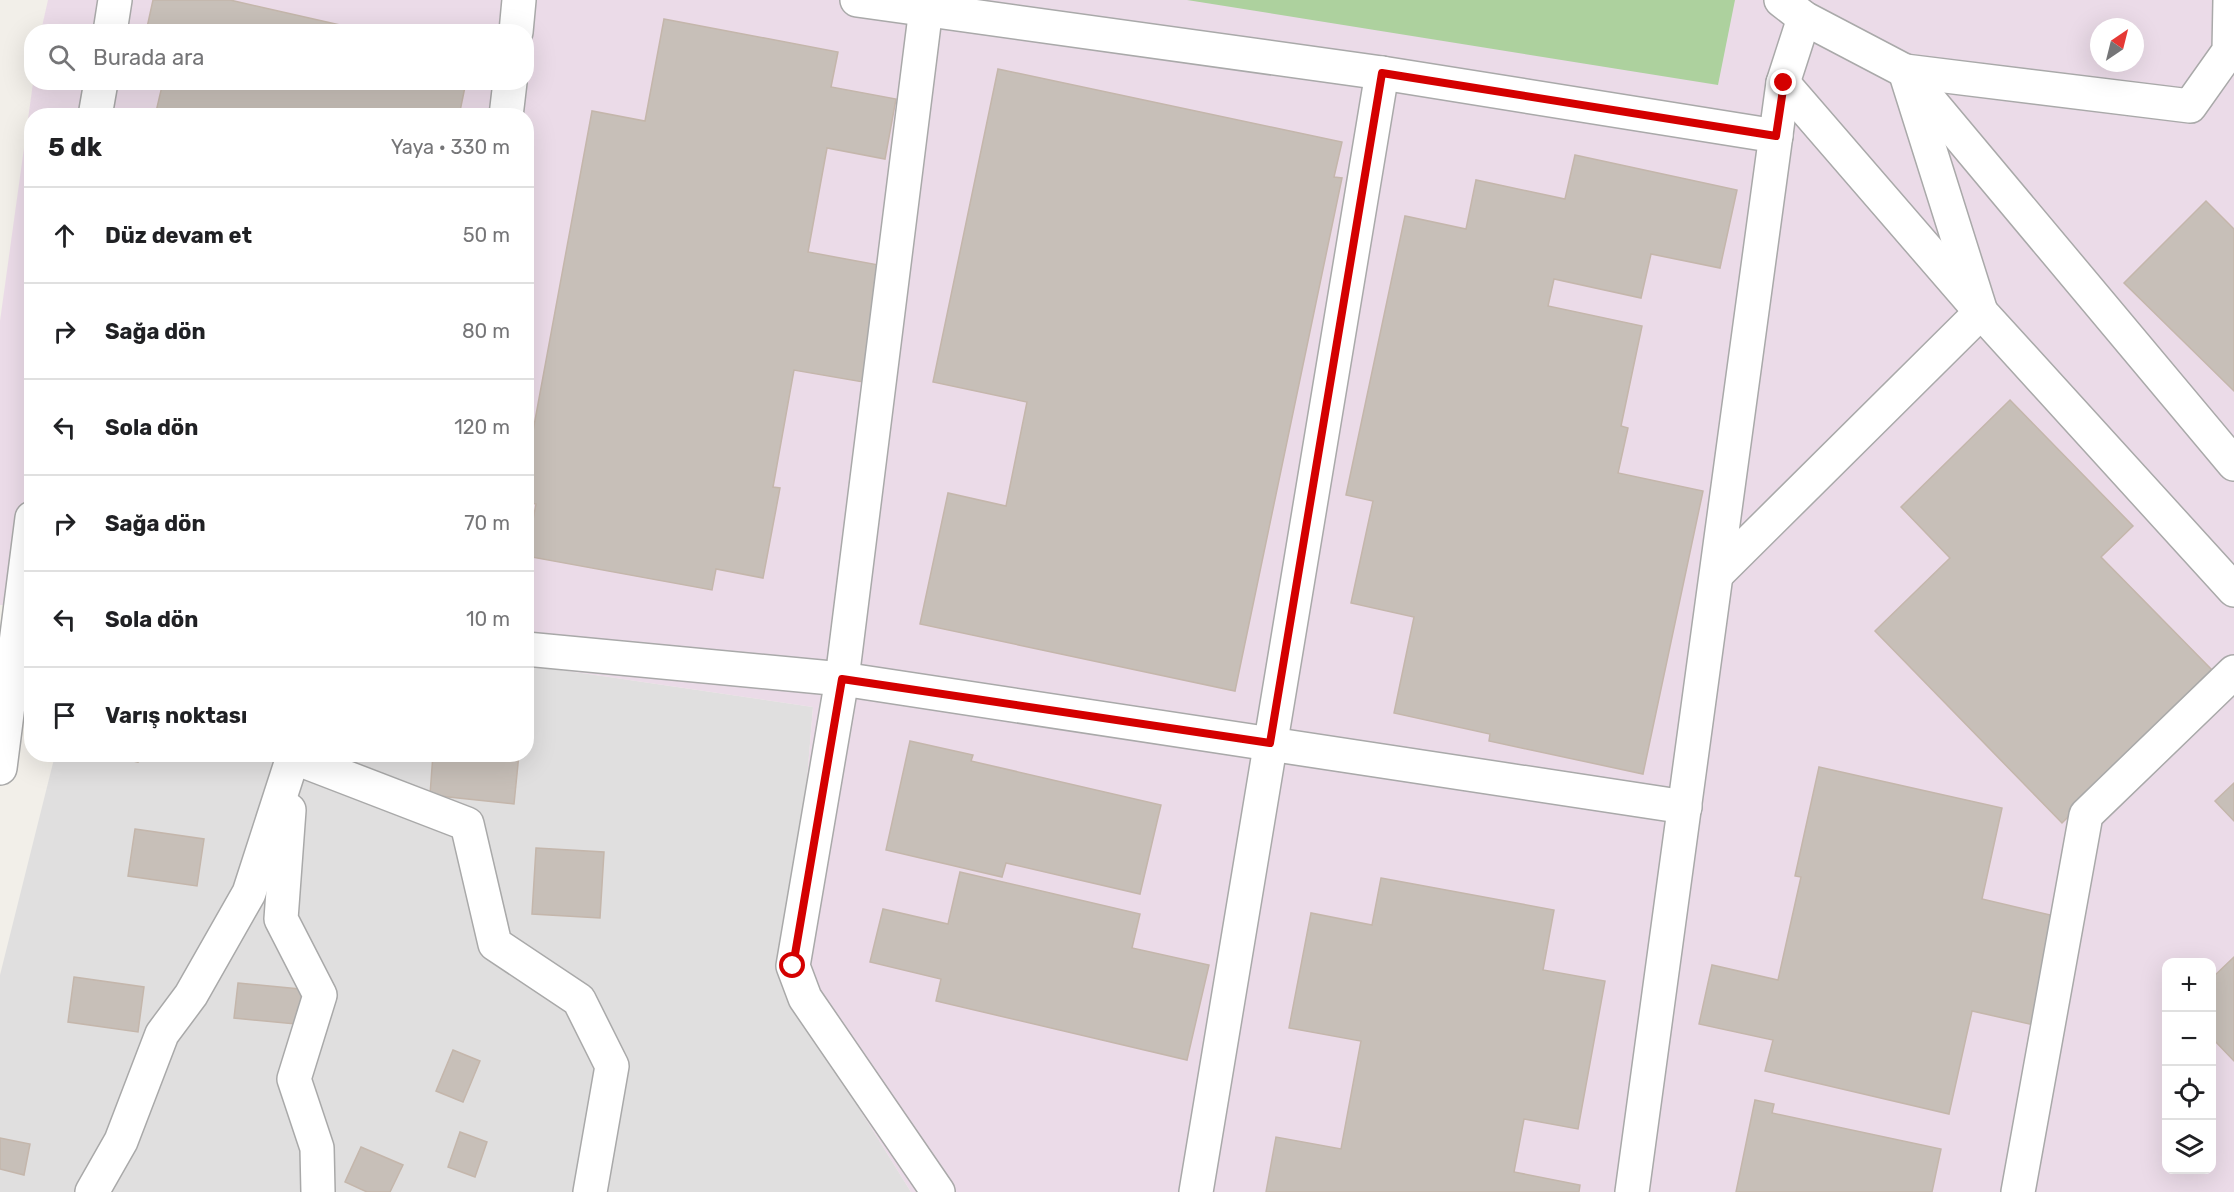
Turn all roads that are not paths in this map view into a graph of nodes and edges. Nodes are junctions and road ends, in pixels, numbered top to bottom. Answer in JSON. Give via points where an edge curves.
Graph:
{"nodes":[{"id":1,"x":115,"y":0,"type":"edge"},
{"id":2,"x":519,"y":0,"type":"edge"},
{"id":3,"x":857,"y":0,"type":"edge"},
{"id":4,"x":2230,"y":0,"type":"edge"},
{"id":5,"x":926,"y":5,"type":"edge"},
{"id":6,"x":1793,"y":9,"type":"edge"},
{"id":7,"x":111,"y":24,"type":"edge"},
{"id":8,"x":517,"y":24,"type":"edge"},
{"id":9,"x":1905,"y":71,"type":"junction"},
{"id":10,"x":1382,"y":73,"type":"junction"},
{"id":11,"x":1784,"y":83,"type":"junction"},
{"id":12,"x":100,"y":90,"type":"edge"},
{"id":13,"x":509,"y":90,"type":"edge"},
{"id":14,"x":96,"y":108,"type":"edge"},
{"id":15,"x":507,"y":108,"type":"edge"},
{"id":16,"x":1776,"y":136,"type":"junction"},
{"id":17,"x":1981,"y":312,"type":"junction"},
{"id":18,"x":2234,"y":464,"type":"edge"},
{"id":19,"x":1717,"y":574,"type":"junction"},
{"id":20,"x":2234,"y":590,"type":"edge"},
{"id":21,"x":24,"y":614,"type":"edge"},
{"id":22,"x":534,"y":650,"type":"edge"},
{"id":23,"x":2234,"y":672,"type":"edge"},
{"id":24,"x":842,"y":679,"type":"junction"},
{"id":25,"x":1270,"y":743,"type":"junction"},
{"id":26,"x":290,"y":762,"type":"edge"},
{"id":27,"x":292,"y":762,"type":"edge"},
{"id":28,"x":307,"y":762,"type":"edge"},
{"id":29,"x":0,"y":768,"type":"edge"},
{"id":30,"x":1685,"y":807,"type":"junction"},
{"id":31,"x":92,"y":1192,"type":"edge"},
{"id":32,"x":318,"y":1192,"type":"edge"},
{"id":33,"x":590,"y":1192,"type":"edge"},
{"id":34,"x":938,"y":1192,"type":"edge"},
{"id":35,"x":1196,"y":1192,"type":"edge"},
{"id":36,"x":1632,"y":1192,"type":"edge"},
{"id":37,"x":2018,"y":1192,"type":"edge"}],
"edges":[{"from":1,"to":7,"type":"street"},
{"from":2,"to":8,"type":"street"},
{"from":3,"to":5,"type":"street"},
{"from":4,"to":9,"type":"street","via":[[2229,51],[2190,106]]},
{"from":5,"to":10,"type":"street"},
{"from":5,"to":24,"type":"street"},
{"from":6,"to":9,"type":"street"},
{"from":6,"to":11,"type":"street"},
{"from":9,"to":17,"type":"street"},
{"from":9,"to":18,"type":"street"},
{"from":10,"to":16,"type":"street"},
{"from":10,"to":25,"type":"street"},
{"from":11,"to":16,"type":"street"},
{"from":11,"to":17,"type":"street"},
{"from":12,"to":14,"type":"street"},
{"from":13,"to":15,"type":"street"},
{"from":16,"to":19,"type":"street"},
{"from":17,"to":19,"type":"street"},
{"from":17,"to":20,"type":"street"},
{"from":19,"to":30,"type":"street"},
{"from":21,"to":29,"type":"street"},
{"from":22,"to":24,"type":"street"},
{"from":23,"to":37,"type":"street","via":[[2086,814]]},
{"from":24,"to":25,"type":"street"},
{"from":24,"to":34,"type":"street","via":[[793,966],[806,998]]},
{"from":25,"to":30,"type":"street"},
{"from":25,"to":35,"type":"street"},
{"from":26,"to":31,"type":"street","via":[[249,893],[192,995],[162,1034],[121,1141]]},
{"from":27,"to":32,"type":"street","via":[[281,919],[320,996],[294,1079],[317,1148]]},
{"from":28,"to":33,"type":"street","via":[[467,824],[495,944],[579,1000],[612,1066]]},
{"from":30,"to":36,"type":"street"}]}
